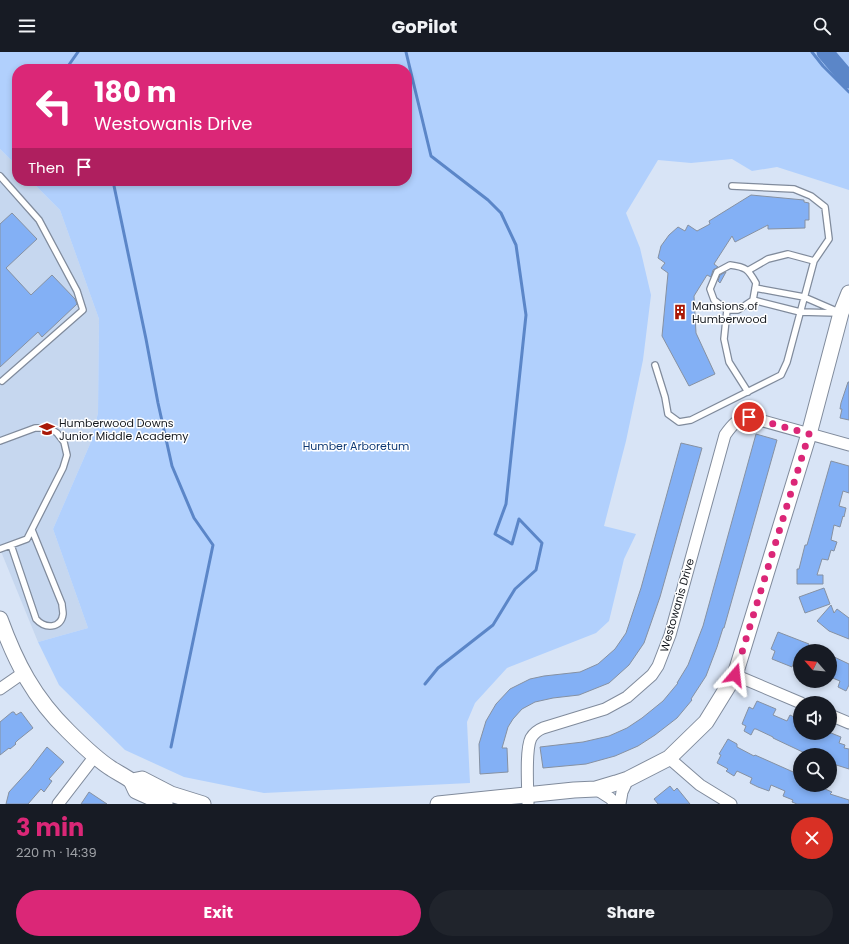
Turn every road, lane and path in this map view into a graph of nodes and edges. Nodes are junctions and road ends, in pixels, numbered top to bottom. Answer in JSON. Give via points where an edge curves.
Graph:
{"nodes":[{"id":1,"x":0,"y":176,"type":"edge"},
{"id":2,"x":732,"y":186,"type":"dead end"},
{"id":3,"x":814,"y":262,"type":"junction"},
{"id":4,"x":749,"y":270,"type":"junction"},
{"id":5,"x":755,"y":288,"type":"junction"},
{"id":6,"x":849,"y":293,"type":"edge"},
{"id":7,"x":804,"y":297,"type":"junction"},
{"id":8,"x":753,"y":300,"type":"junction"},
{"id":9,"x":727,"y":310,"type":"junction"},
{"id":10,"x":800,"y":312,"type":"junction"},
{"id":11,"x":845,"y":315,"type":"edge"},
{"id":12,"x":655,"y":365,"type":"dead end"},
{"id":13,"x":2,"y":381,"type":"dead end"},
{"id":14,"x":748,"y":392,"type":"junction"},
{"id":15,"x":809,"y":434,"type":"junction"},
{"id":16,"x":0,"y":441,"type":"edge"},
{"id":17,"x":849,"y":445,"type":"edge"},
{"id":18,"x":32,"y":530,"type":"junction"},
{"id":19,"x":11,"y":545,"type":"junction"},
{"id":20,"x":0,"y":549,"type":"edge"},
{"id":21,"x":0,"y":619,"type":"edge"},
{"id":22,"x":23,"y":673,"type":"junction"},
{"id":23,"x":735,"y":675,"type":"junction"},
{"id":24,"x":0,"y":689,"type":"edge"},
{"id":25,"x":793,"y":700,"type":"edge"},
{"id":26,"x":837,"y":718,"type":"edge"},
{"id":27,"x":849,"y":723,"type":"edge"},
{"id":28,"x":95,"y":756,"type":"junction"},
{"id":29,"x":669,"y":758,"type":"junction"},
{"id":30,"x":628,"y":779,"type":"junction"},
{"id":31,"x":132,"y":781,"type":"junction"},
{"id":32,"x":596,"y":789,"type":"junction"},
{"id":33,"x":528,"y":799,"type":"edge"},
{"id":34,"x":185,"y":801,"type":"edge"},
{"id":35,"x":465,"y":803,"type":"edge"},
{"id":36,"x":58,"y":804,"type":"edge"},
{"id":37,"x":165,"y":804,"type":"edge"},
{"id":38,"x":202,"y":804,"type":"edge"},
{"id":39,"x":438,"y":804,"type":"edge"},
{"id":40,"x":616,"y":804,"type":"edge"},
{"id":41,"x":620,"y":804,"type":"edge"},
{"id":42,"x":731,"y":804,"type":"edge"}],
"edges":[{"from":1,"to":13,"type":"lane","via":[[39,220],[77,292],[83,310]]},
{"from":2,"to":3,"type":"lane","via":[[794,189],[811,196],[825,207],[829,239]]},
{"from":3,"to":4,"type":"lane","via":[[788,254],[768,259]]},
{"from":3,"to":7,"type":"lane"},
{"from":4,"to":5,"type":"lane","via":[[756,283]]},
{"from":4,"to":9,"type":"lane","via":[[742,266],[730,265],[717,272],[710,289],[714,300]]},
{"from":5,"to":7,"type":"lane"},
{"from":5,"to":8,"type":"lane"},
{"from":6,"to":11,"type":"street"},
{"from":7,"to":10,"type":"lane"},
{"from":7,"to":11,"type":"lane"},
{"from":8,"to":9,"type":"lane","via":[[738,310]]},
{"from":8,"to":10,"type":"lane"},
{"from":9,"to":14,"type":"lane","via":[[724,339],[730,362]]},
{"from":10,"to":11,"type":"lane"},
{"from":10,"to":14,"type":"lane","via":[[781,375]]},
{"from":11,"to":15,"type":"street"},
{"from":12,"to":14,"type":"lane","via":[[668,414],[679,422],[691,420]]},
{"from":15,"to":17,"type":"street"},
{"from":15,"to":23,"type":"street"},
{"from":15,"to":33,"type":"street","name":"Westowanis Drive","via":[[749,417],[742,418],[724,435],[672,628],[658,666],[627,697],[605,709],[535,732],[530,739],[528,750]]},
{"from":16,"to":18,"type":"lane","via":[[35,428],[44,428],[57,433],[64,442],[67,455],[63,468]]},
{"from":18,"to":19,"type":"lane","via":[[27,539]]},
{"from":18,"to":19,"type":"lane","via":[[62,604],[63,614],[58,623],[45,626],[36,619]]},
{"from":19,"to":20,"type":"lane"},
{"from":21,"to":22,"type":"street","via":[[11,650]]},
{"from":22,"to":24,"type":"street"},
{"from":22,"to":28,"type":"street","via":[[49,710]]},
{"from":23,"to":25,"type":"street"},
{"from":23,"to":29,"type":"street","via":[[706,722]]},
{"from":26,"to":27,"type":"street"},
{"from":28,"to":31,"type":"street"},
{"from":28,"to":36,"type":"street"},
{"from":29,"to":30,"type":"street"},
{"from":29,"to":42,"type":"street","via":[[700,785]]},
{"from":30,"to":32,"type":"street"},
{"from":30,"to":41,"type":"street"},
{"from":31,"to":34,"type":"street","via":[[142,778]]},
{"from":31,"to":37,"type":"street","via":[[136,791]]},
{"from":32,"to":33,"type":"street"},
{"from":32,"to":40,"type":"street"},
{"from":33,"to":35,"type":"street"},
{"from":34,"to":38,"type":"street"},
{"from":35,"to":39,"type":"street"}]}
